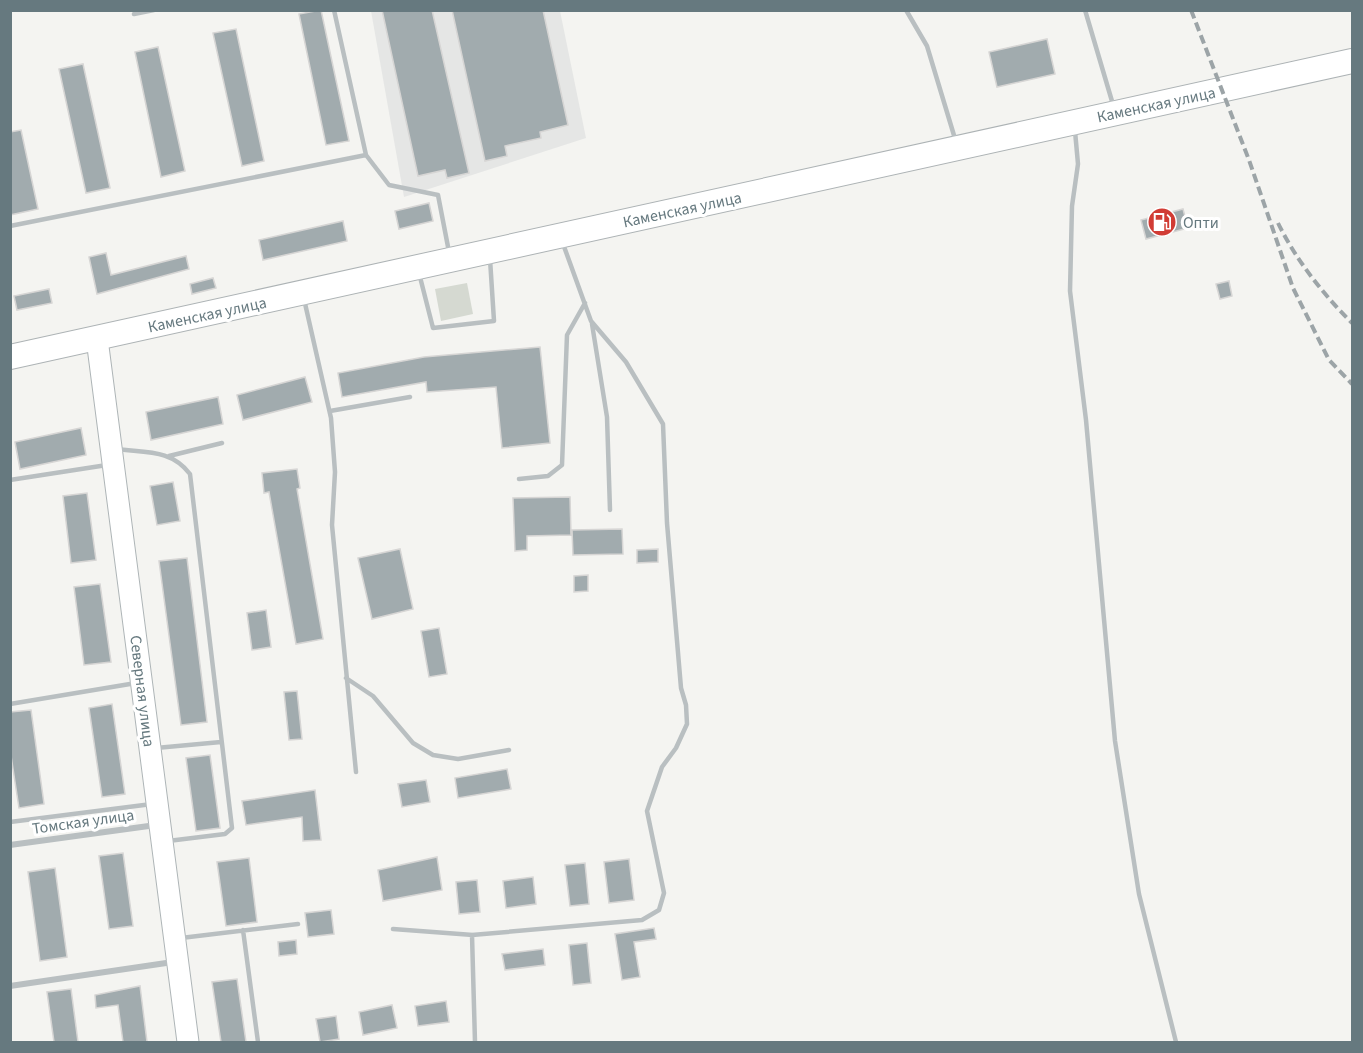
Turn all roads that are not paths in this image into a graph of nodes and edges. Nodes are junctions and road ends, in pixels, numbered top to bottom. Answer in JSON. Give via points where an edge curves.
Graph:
{"nodes":[{"id":1,"x":154,"y":10,"type":"edge"},
{"id":2,"x":334,"y":10,"type":"edge"},
{"id":3,"x":906,"y":10,"type":"edge"},
{"id":4,"x":1085,"y":10,"type":"edge"},
{"id":5,"x":134,"y":14,"type":"dead end"},
{"id":6,"x":1353,"y":61,"type":"edge"},
{"id":7,"x":1116,"y":113,"type":"junction"},
{"id":8,"x":1074,"y":122,"type":"junction"},
{"id":9,"x":958,"y":148,"type":"junction"},
{"id":10,"x":366,"y":155,"type":"junction"},
{"id":11,"x":10,"y":226,"type":"edge"},
{"id":12,"x":560,"y":236,"type":"junction"},
{"id":13,"x":489,"y":251,"type":"junction"},
{"id":14,"x":451,"y":261,"type":"junction"},
{"id":15,"x":418,"y":268,"type":"junction"},
{"id":16,"x":303,"y":293,"type":"junction"},
{"id":17,"x":585,"y":303,"type":"junction"},
{"id":18,"x":591,"y":321,"type":"junction"},
{"id":19,"x":97,"y":339,"type":"junction"},
{"id":20,"x":10,"y":357,"type":"edge"},
{"id":21,"x":410,"y":397,"type":"dead end"},
{"id":22,"x":330,"y":411,"type":"junction"},
{"id":23,"x":222,"y":443,"type":"dead end"},
{"id":24,"x":112,"y":456,"type":"junction"},
{"id":25,"x":169,"y":456,"type":"junction"},
{"id":26,"x":519,"y":478,"type":"dead end"},
{"id":27,"x":10,"y":480,"type":"edge"},
{"id":28,"x":610,"y":510,"type":"dead end"},
{"id":29,"x":346,"y":678,"type":"junction"},
{"id":30,"x":141,"y":682,"type":"junction"},
{"id":31,"x":10,"y":704,"type":"edge"},
{"id":32,"x":221,"y":742,"type":"junction"},
{"id":33,"x":150,"y":748,"type":"junction"},
{"id":34,"x":509,"y":750,"type":"dead end"},
{"id":35,"x":356,"y":772,"type":"dead end"},
{"id":36,"x":10,"y":822,"type":"edge"},
{"id":37,"x":160,"y":823,"type":"junction"},
{"id":38,"x":10,"y":844,"type":"edge"},
{"id":39,"x":298,"y":924,"type":"dead end"},
{"id":40,"x":393,"y":929,"type":"dead end"},
{"id":41,"x":243,"y":930,"type":"junction"},
{"id":42,"x":476,"y":935,"type":"junction"},
{"id":43,"x":175,"y":938,"type":"junction"},
{"id":44,"x":178,"y":962,"type":"junction"},
{"id":45,"x":10,"y":986,"type":"edge"},
{"id":46,"x":188,"y":1042,"type":"edge"},
{"id":47,"x":258,"y":1042,"type":"edge"},
{"id":48,"x":475,"y":1042,"type":"edge"},
{"id":49,"x":1176,"y":1042,"type":"edge"}],
"edges":[{"from":1,"to":5,"type":"lane"},
{"from":2,"to":10,"type":"lane"},
{"from":3,"to":9,"type":"lane","via":[[927,46]]},
{"from":4,"to":7,"type":"lane"},
{"from":6,"to":7,"type":"main road","name":"Каменская улица"},
{"from":7,"to":8,"type":"main road","name":"Каменская улица"},
{"from":8,"to":9,"type":"main road","name":"Каменская улица"},
{"from":8,"to":49,"type":"lane","via":[[1078,164],[1072,206],[1070,291],[1086,420],[1115,741],[1138,894]]},
{"from":9,"to":12,"type":"main road","name":"Каменская улица"},
{"from":10,"to":11,"type":"lane"},
{"from":10,"to":14,"type":"lane","via":[[389,185],[438,195]]},
{"from":12,"to":13,"type":"main road","name":"Каменская улица"},
{"from":12,"to":17,"type":"lane"},
{"from":13,"to":14,"type":"main road","name":"Каменская улица"},
{"from":13,"to":15,"type":"lane","via":[[494,321],[433,328]]},
{"from":14,"to":15,"type":"main road","name":"Каменская улица"},
{"from":15,"to":16,"type":"main road","name":"Каменская улица"},
{"from":16,"to":19,"type":"main road","name":"Каменская улица"},
{"from":16,"to":22,"type":"lane"},
{"from":17,"to":18,"type":"lane"},
{"from":17,"to":26,"type":"lane","via":[[567,335],[562,465],[548,476]]},
{"from":18,"to":28,"type":"lane","via":[[608,417]]},
{"from":18,"to":42,"type":"lane","via":[[626,362],[663,424],[667,523],[687,724],[662,767],[647,811],[664,893],[659,910],[642,920]]},
{"from":19,"to":20,"type":"main road","name":"Каменская улица"},
{"from":19,"to":24,"type":"street","name":"Северная улица"},
{"from":21,"to":22,"type":"lane"},
{"from":22,"to":29,"type":"lane","via":[[335,472],[332,525]]},
{"from":23,"to":25,"type":"lane"},
{"from":24,"to":25,"type":"lane"},
{"from":24,"to":27,"type":"lane"},
{"from":24,"to":30,"type":"street","name":"Северная улица"},
{"from":25,"to":32,"type":"lane","via":[[180,461],[190,474]]},
{"from":29,"to":34,"type":"lane","via":[[373,696],[413,743],[433,755],[458,759]]},
{"from":29,"to":35,"type":"lane"},
{"from":30,"to":31,"type":"lane"},
{"from":30,"to":33,"type":"street","name":"Северная улица"},
{"from":32,"to":33,"type":"lane"},
{"from":32,"to":37,"type":"lane","via":[[232,828],[225,834]]},
{"from":33,"to":37,"type":"street","name":"Северная улица"},
{"from":36,"to":37,"type":"lane"},
{"from":37,"to":38,"type":"street","name":"Томская улица"},
{"from":37,"to":43,"type":"street","name":"Северная улица"},
{"from":39,"to":41,"type":"lane"},
{"from":40,"to":42,"type":"lane"},
{"from":41,"to":43,"type":"lane"},
{"from":41,"to":47,"type":"lane"},
{"from":42,"to":48,"type":"lane","via":[[472,935]]},
{"from":43,"to":44,"type":"street","name":"Северная улица"},
{"from":44,"to":45,"type":"street"},
{"from":44,"to":46,"type":"street","name":"Северная улица"}]}
